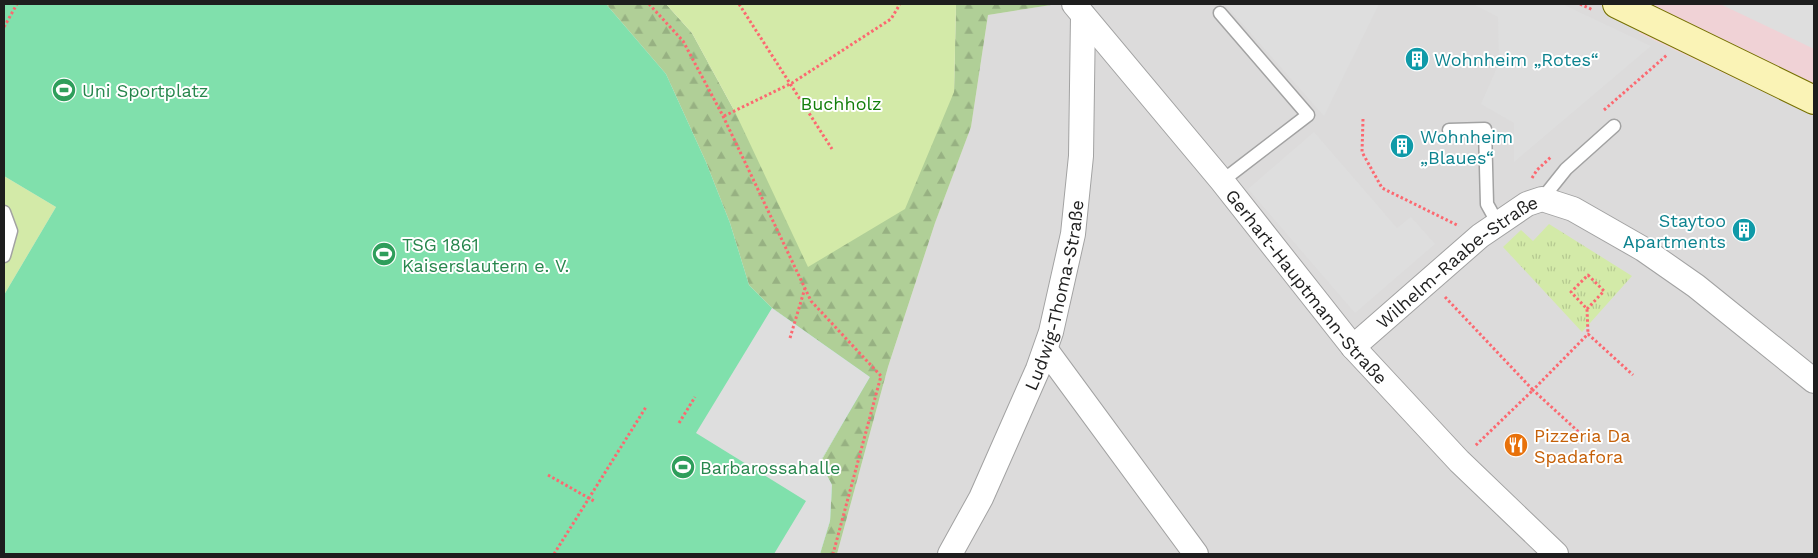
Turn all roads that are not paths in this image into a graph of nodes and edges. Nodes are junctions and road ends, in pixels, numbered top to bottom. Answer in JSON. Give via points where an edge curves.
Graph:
{"nodes":[{"id":1,"x":1617,"y":4,"type":"edge"},
{"id":2,"x":1078,"y":10,"type":"edge"},
{"id":3,"x":1220,"y":13,"type":"dead end"},
{"id":4,"x":1814,"y":100,"type":"edge"},
{"id":5,"x":1614,"y":126,"type":"dead end"},
{"id":6,"x":1449,"y":130,"type":"dead end"},
{"id":7,"x":1222,"y":181,"type":"junction"},
{"id":8,"x":1542,"y":199,"type":"junction"},
{"id":9,"x":4,"y":212,"type":"edge"},
{"id":10,"x":1489,"y":229,"type":"junction"},
{"id":11,"x":4,"y":256,"type":"edge"},
{"id":12,"x":1353,"y":347,"type":"junction"},
{"id":13,"x":1046,"y":350,"type":"junction"},
{"id":14,"x":1814,"y":381,"type":"edge"},
{"id":15,"x":950,"y":554,"type":"edge"},
{"id":16,"x":1196,"y":554,"type":"edge"},
{"id":17,"x":1556,"y":554,"type":"edge"}],
"edges":[{"from":1,"to":4,"type":"main road"},
{"from":2,"to":7,"type":"street","name":"Gerhart-Hauptmann-Straße"},
{"from":2,"to":13,"type":"street","name":"Ludwig-Thoma-Straße","via":[[1081,156],[1073,234]]},
{"from":3,"to":7,"type":"lane","via":[[1308,115]]},
{"from":5,"to":8,"type":"lane","via":[[1566,169]]},
{"from":6,"to":10,"type":"lane","via":[[1485,129]]},
{"from":7,"to":12,"type":"street","name":"Gerhart-Hauptmann-Straße"},
{"from":8,"to":10,"type":"street","name":"Wilhelm-Raabe-Straße","via":[[1527,204]]},
{"from":8,"to":14,"type":"street","name":"Wilhelm-Raabe-Straße","via":[[1574,209],[1643,249],[1696,286]]},
{"from":9,"to":11,"type":"lane","via":[[11,231]]},
{"from":10,"to":12,"type":"street","name":"Wilhelm-Raabe-Straße"},
{"from":12,"to":17,"type":"street","name":"Gerhart-Hauptmann-Straße","via":[[1459,461]]},
{"from":13,"to":15,"type":"street","name":"Ludwig-Thoma-Straße","via":[[981,498]]},
{"from":13,"to":16,"type":"street"}]}
